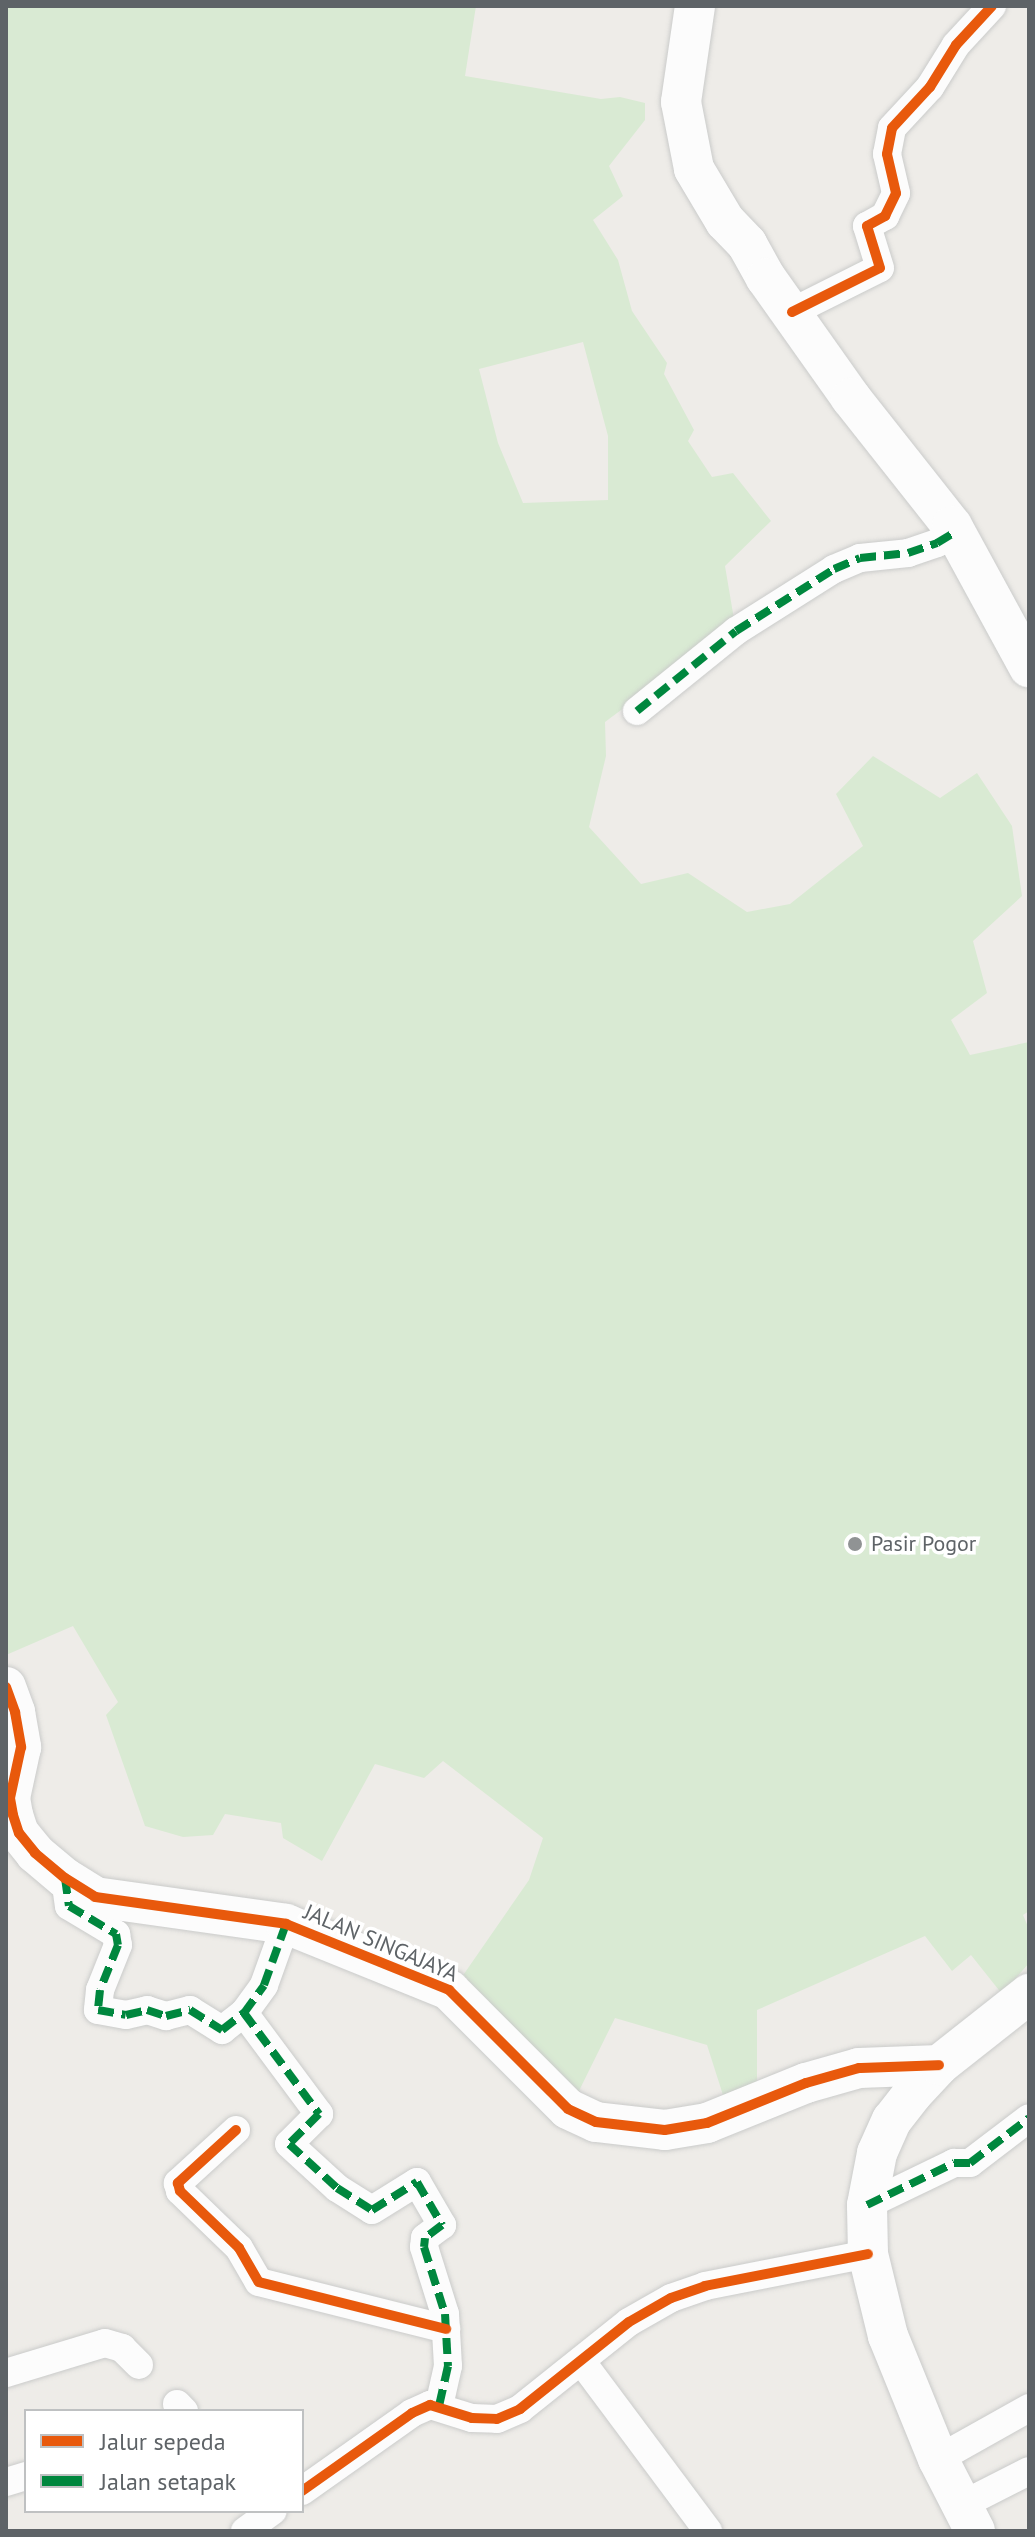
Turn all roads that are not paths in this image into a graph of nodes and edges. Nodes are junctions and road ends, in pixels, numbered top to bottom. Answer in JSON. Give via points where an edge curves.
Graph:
{"nodes":[{"id":1,"x":695,"y":6,"type":"edge"},
{"id":2,"x":992,"y":6,"type":"edge"},
{"id":3,"x":792,"y":312,"type":"junction"},
{"id":4,"x":955,"y":532,"type":"junction"},
{"id":5,"x":1029,"y":667,"type":"edge"},
{"id":6,"x":637,"y":711,"type":"dead end"},
{"id":7,"x":6,"y":1687,"type":"edge"},
{"id":8,"x":11,"y":1770,"type":"edge"},
{"id":9,"x":65,"y":1878,"type":"junction"},
{"id":10,"x":286,"y":1924,"type":"junction"},
{"id":11,"x":1029,"y":1994,"type":"edge"},
{"id":12,"x":244,"y":2013,"type":"junction"},
{"id":13,"x":939,"y":2065,"type":"junction"},
{"id":14,"x":1029,"y":2118,"type":"edge"},
{"id":15,"x":236,"y":2130,"type":"dead end"},
{"id":16,"x":867,"y":2205,"type":"junction"},
{"id":17,"x":868,"y":2254,"type":"junction"},
{"id":18,"x":446,"y":2329,"type":"junction"},
{"id":19,"x":582,"y":2362,"type":"junction"},
{"id":20,"x":139,"y":2365,"type":"dead end"},
{"id":21,"x":6,"y":2373,"type":"edge"},
{"id":22,"x":439,"y":2406,"type":"junction"},
{"id":23,"x":1029,"y":2408,"type":"edge"},
{"id":24,"x":938,"y":2459,"type":"junction"},
{"id":25,"x":1029,"y":2471,"type":"edge"},
{"id":26,"x":304,"y":2490,"type":"edge"},
{"id":27,"x":270,"y":2513,"type":"edge"},
{"id":28,"x":969,"y":2518,"type":"edge"},
{"id":29,"x":245,"y":2531,"type":"edge"},
{"id":30,"x":708,"y":2531,"type":"edge"}],
"edges":[{"from":1,"to":3,"type":"main road","via":[[681,102],[694,169]]},
{"from":2,"to":3,"type":"street","via":[[892,128],[887,154],[896,193],[885,216],[867,226],[880,268]]},
{"from":3,"to":4,"type":"main road"},
{"from":4,"to":5,"type":"main road"},
{"from":4,"to":6,"type":"street","via":[[908,553],[860,558],[834,569],[736,631]]},
{"from":7,"to":8,"type":"main road","name":"JALAN SINGAJAYA","via":[[21,1747]]},
{"from":8,"to":9,"type":"main road","name":"JALAN SINGAJAYA","via":[[10,1798],[19,1833]]},
{"from":9,"to":10,"type":"main road","name":"JALAN SINGAJAYA","via":[[95,1897]]},
{"from":9,"to":12,"type":"street","via":[[69,1906],[116,1934],[118,1945],[98,2010],[126,2015],[147,2010],[166,2016],[190,2010],[222,2030]]},
{"from":10,"to":12,"type":"street","via":[[264,1985]]},
{"from":10,"to":13,"type":"main road","name":"JALAN SINGAJAYA","via":[[449,1990],[568,2109],[596,2122],[665,2130],[707,2123],[859,2068]]},
{"from":11,"to":13,"type":"main road"},
{"from":12,"to":18,"type":"street","via":[[319,2114],[289,2144],[337,2188],[372,2210],[417,2182],[442,2225],[425,2238],[424,2247]]},
{"from":13,"to":16,"type":"main road","via":[[892,2120],[877,2153]]},
{"from":14,"to":16,"type":"street","via":[[970,2163],[954,2163]]},
{"from":15,"to":18,"type":"street","via":[[178,2183],[180,2191],[239,2248],[259,2282]]},
{"from":16,"to":17,"type":"main road"},
{"from":17,"to":19,"type":"street","via":[[705,2286],[671,2298],[629,2322]]},
{"from":17,"to":24,"type":"main road","via":[[888,2336]]},
{"from":18,"to":22,"type":"street","via":[[448,2366]]},
{"from":19,"to":22,"type":"street","via":[[520,2409],[497,2419],[472,2418]]},
{"from":19,"to":30,"type":"street"},
{"from":20,"to":21,"type":"street","via":[[122,2348],[105,2343]]},
{"from":22,"to":26,"type":"street","via":[[412,2413]]},
{"from":23,"to":24,"type":"street"},
{"from":24,"to":28,"type":"main road"},
{"from":25,"to":28,"type":"street"},
{"from":27,"to":29,"type":"street"}]}
